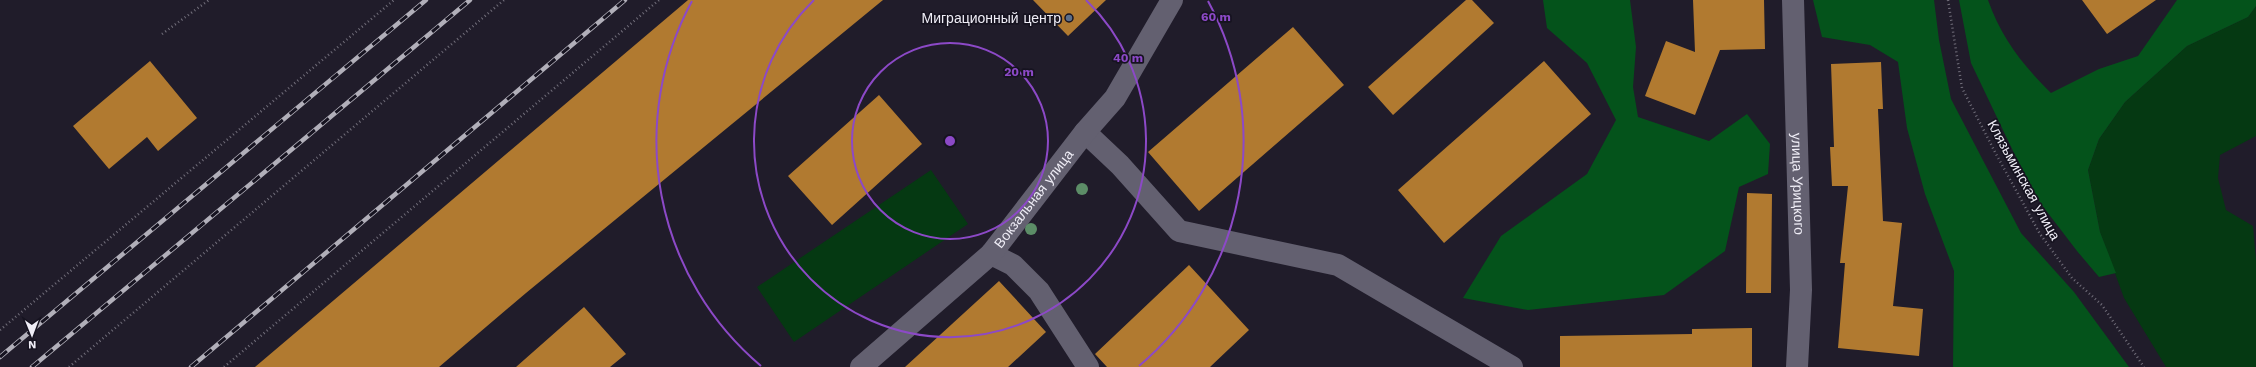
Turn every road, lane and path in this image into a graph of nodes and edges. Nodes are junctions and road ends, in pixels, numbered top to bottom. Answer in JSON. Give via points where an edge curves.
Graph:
{"nodes":[{"id":1,"x":209,"y":0,"type":"edge"},
{"id":2,"x":394,"y":0,"type":"edge"},
{"id":3,"x":504,"y":0,"type":"edge"},
{"id":4,"x":659,"y":0,"type":"edge"},
{"id":5,"x":1172,"y":0,"type":"edge"},
{"id":6,"x":1793,"y":0,"type":"edge"},
{"id":7,"x":1948,"y":0,"type":"edge"},
{"id":8,"x":162,"y":34,"type":"dead end"},
{"id":9,"x":1085,"y":132,"type":"junction"},
{"id":10,"x":991,"y":254,"type":"junction"},
{"id":11,"x":0,"y":330,"type":"edge"},
{"id":12,"x":70,"y":367,"type":"edge"},
{"id":13,"x":224,"y":367,"type":"edge"},
{"id":14,"x":861,"y":367,"type":"edge"},
{"id":15,"x":1088,"y":367,"type":"edge"},
{"id":16,"x":1512,"y":367,"type":"edge"},
{"id":17,"x":1797,"y":367,"type":"edge"},
{"id":18,"x":2144,"y":367,"type":"edge"}],
"edges":[{"from":1,"to":8,"type":"path"},
{"from":2,"to":11,"type":"path"},
{"from":3,"to":12,"type":"path"},
{"from":4,"to":13,"type":"path"},
{"from":5,"to":9,"type":"street","name":"Вокзальная улица","via":[[1115,98]]},
{"from":6,"to":17,"type":"street","name":"улица Урицкого","via":[[1801,290]]},
{"from":7,"to":18,"type":"path","name":"Клязьминская улица","via":[[1962,88],[1996,154],[2040,234],[2072,278],[2102,305]]},
{"from":9,"to":10,"type":"street","name":"Вокзальная улица"},
{"from":9,"to":16,"type":"street","via":[[1120,165],[1179,231],[1338,265]]},
{"from":10,"to":14,"type":"street","name":"Вокзальная улица"},
{"from":10,"to":15,"type":"street","via":[[1013,265],[1039,291]]}]}
